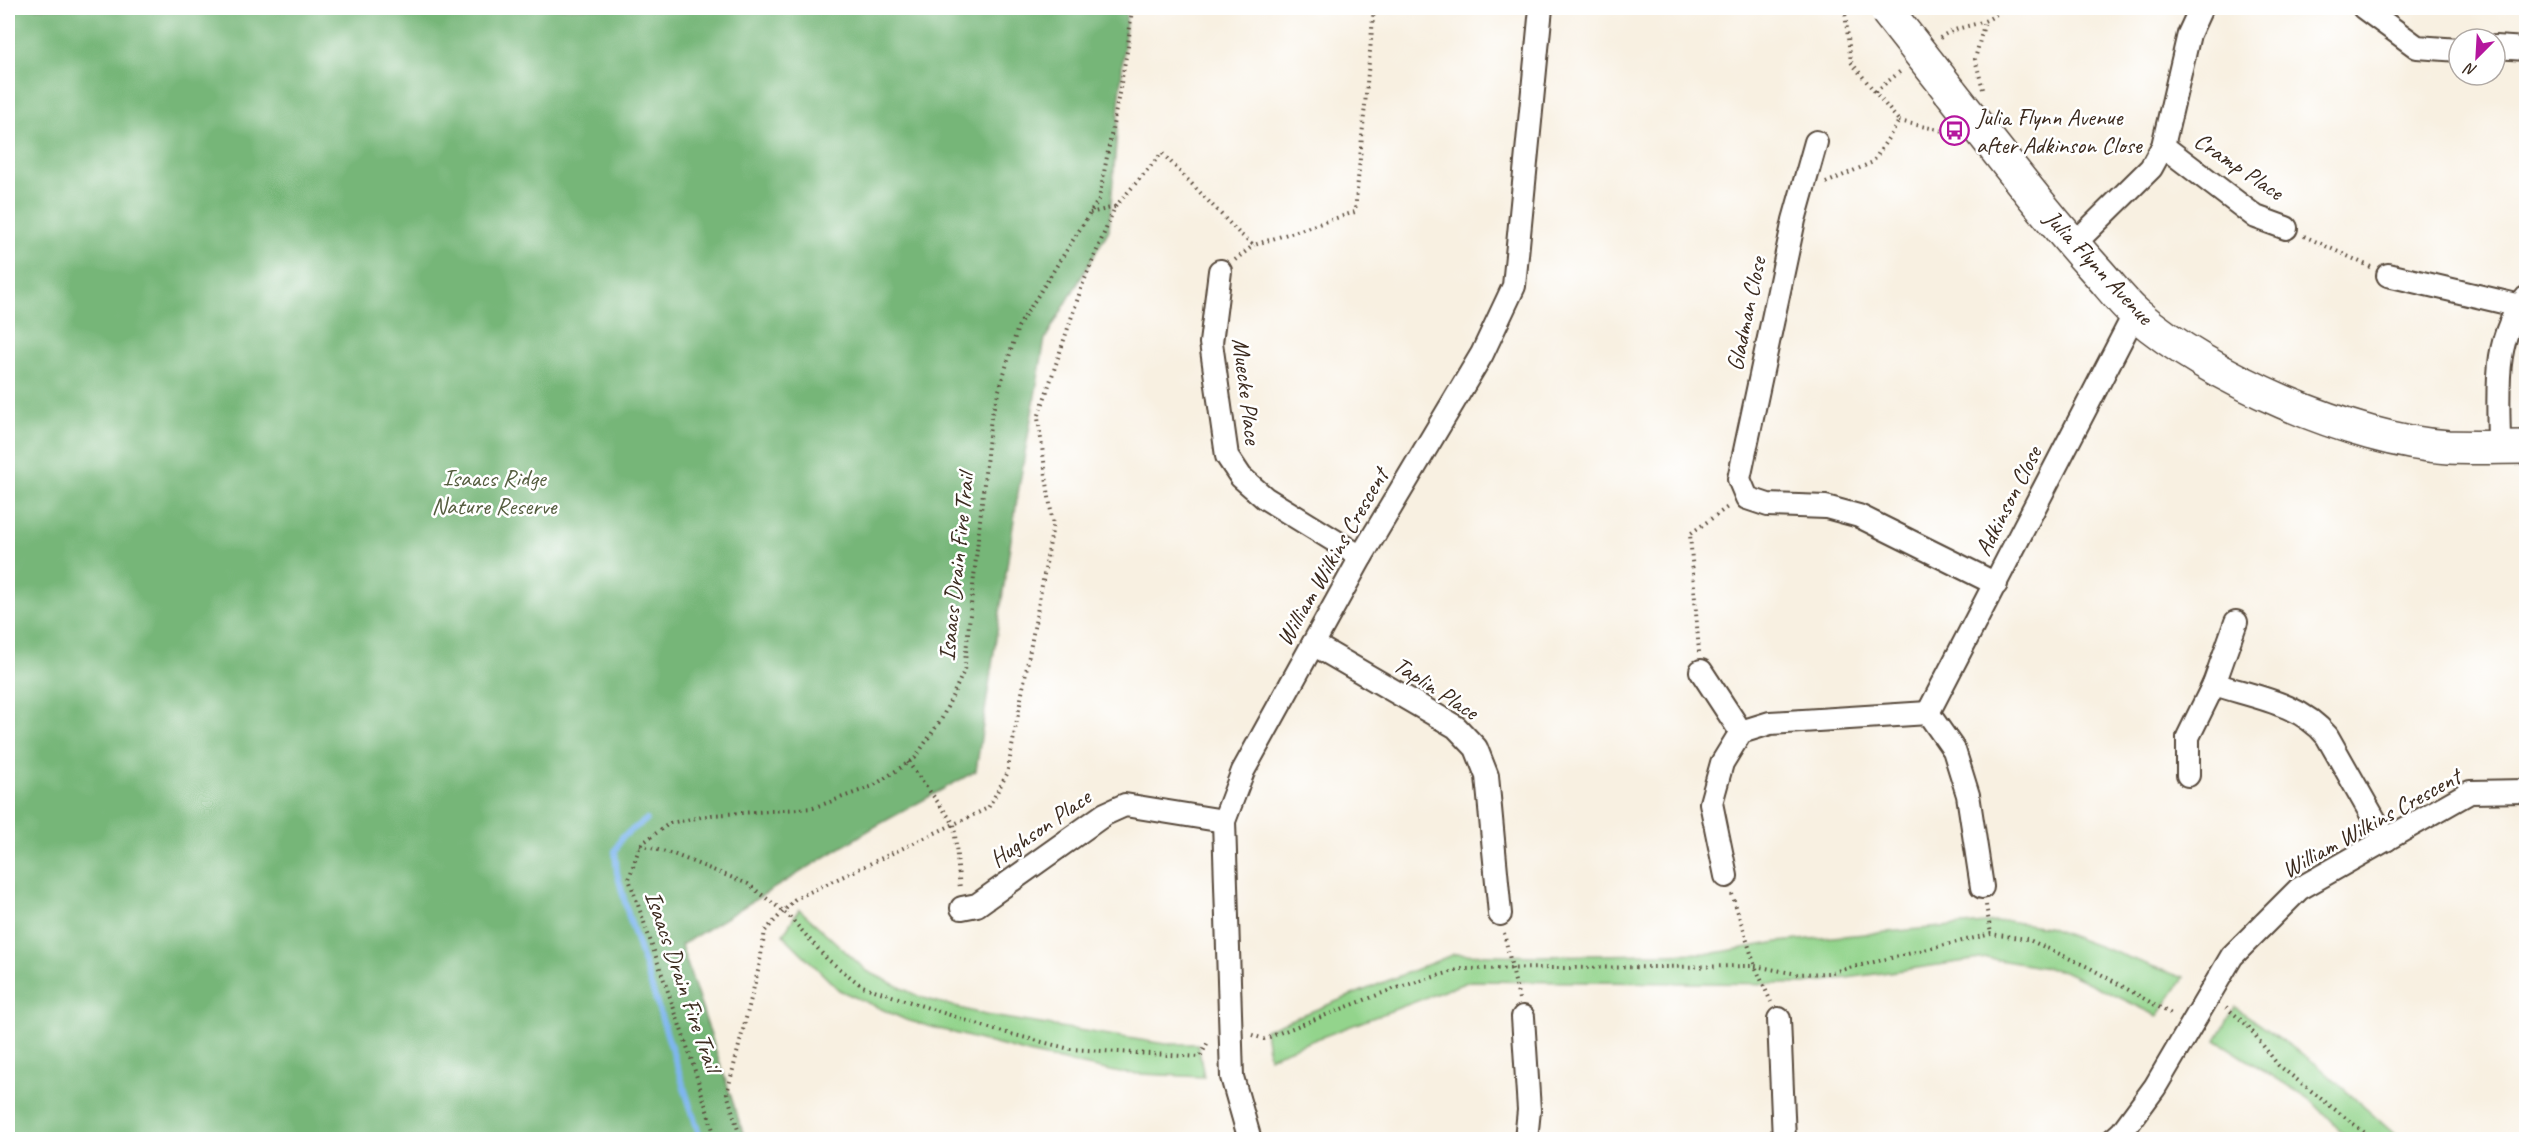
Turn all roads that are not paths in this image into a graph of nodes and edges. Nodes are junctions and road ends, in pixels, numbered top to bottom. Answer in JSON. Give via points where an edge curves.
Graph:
{"nodes":[{"id":1,"x":1541,"y":8,"type":"edge"},
{"id":2,"x":2201,"y":8,"type":"edge"},
{"id":3,"x":2364,"y":8,"type":"edge"},
{"id":4,"x":1886,"y":9,"type":"edge"},
{"id":5,"x":2507,"y":48,"type":"edge"},
{"id":6,"x":2447,"y":49,"type":"edge"},
{"id":7,"x":2526,"y":49,"type":"edge"},
{"id":8,"x":1816,"y":142,"type":"dead end"},
{"id":9,"x":2163,"y":146,"type":"junction"},
{"id":10,"x":2286,"y":228,"type":"road end"},
{"id":11,"x":2073,"y":245,"type":"junction"},
{"id":12,"x":1220,"y":271,"type":"dead end"},
{"id":13,"x":2388,"y":275,"type":"road end"},
{"id":14,"x":2523,"y":302,"type":"edge"},
{"id":15,"x":2135,"y":313,"type":"junction"},
{"id":16,"x":2513,"y":447,"type":"edge"},
{"id":17,"x":1361,"y":557,"type":"junction"},
{"id":18,"x":1996,"y":584,"type":"junction"},
{"id":19,"x":2236,"y":622,"type":"dead end"},
{"id":20,"x":1313,"y":645,"type":"junction"},
{"id":21,"x":1701,"y":671,"type":"road end"},
{"id":22,"x":2214,"y":684,"type":"junction"},
{"id":23,"x":1928,"y":713,"type":"junction"},
{"id":24,"x":1741,"y":732,"type":"junction"},
{"id":25,"x":2188,"y":775,"type":"dead end"},
{"id":26,"x":2526,"y":791,"type":"edge"},
{"id":27,"x":1224,"y":821,"type":"junction"},
{"id":28,"x":2386,"y":840,"type":"junction"},
{"id":29,"x":1726,"y":876,"type":"road end"},
{"id":30,"x":1982,"y":887,"type":"road end"},
{"id":31,"x":962,"y":908,"type":"road end"},
{"id":32,"x":1500,"y":914,"type":"road end"},
{"id":33,"x":1523,"y":1017,"type":"road end"},
{"id":34,"x":1779,"y":1019,"type":"road end"},
{"id":35,"x":1250,"y":1140,"type":"edge"},
{"id":36,"x":1526,"y":1140,"type":"edge"},
{"id":37,"x":1784,"y":1140,"type":"edge"},
{"id":38,"x":2113,"y":1140,"type":"edge"}],
"edges":[{"from":1,"to":17,"type":"street","name":"William Wilkins Crescent","via":[[1514,286],[1482,354]]},
{"from":2,"to":9,"type":"street","via":[[2189,34]]},
{"from":3,"to":6,"type":"street","via":[[2417,47]]},
{"from":4,"to":11,"type":"street","name":"Julia Flynn Avenue","bridge":true},
{"from":5,"to":7,"type":"street"},
{"from":8,"to":18,"type":"street","name":"Gladman Close","via":[[1801,194],[1739,479],[1739,502],[1826,507],[1859,516]]},
{"from":9,"to":10,"type":"street","name":"Cramp Place","via":[[2256,217]]},
{"from":9,"to":11,"type":"street","via":[[2151,168]]},
{"from":11,"to":15,"type":"street","name":"Julia Flynn Avenue"},
{"from":12,"to":17,"type":"street","name":"Muecke Place","via":[[1211,343],[1227,456],[1241,477],[1265,498]]},
{"from":13,"to":14,"type":"street"},
{"from":14,"to":16,"type":"street","via":[[2506,330],[2500,356]]},
{"from":15,"to":16,"type":"street","name":"Julia Flynn Avenue","via":[[2196,357],[2324,417],[2385,436],[2448,447]]},
{"from":15,"to":18,"type":"street","name":"Adkinson Close"},
{"from":17,"to":20,"type":"street","name":"William Wilkins Crescent"},
{"from":18,"to":23,"type":"street","name":"Adkinson Close"},
{"from":19,"to":22,"type":"street"},
{"from":20,"to":27,"type":"street","name":"William Wilkins Crescent","via":[[1243,771]]},
{"from":20,"to":32,"type":"street","name":"Taplin Place","via":[[1456,727],[1476,748],[1487,776]]},
{"from":21,"to":24,"type":"street"},
{"from":22,"to":25,"type":"street","via":[[2188,737]]},
{"from":22,"to":28,"type":"street","via":[[2299,711],[2316,723]]},
{"from":23,"to":24,"type":"street","via":[[1770,723]]},
{"from":23,"to":30,"type":"street","via":[[1954,750],[1964,783]]},
{"from":24,"to":29,"type":"street","via":[[1722,764],[1711,803]]},
{"from":26,"to":28,"type":"street","name":"William Wilkins Crescent","via":[[2470,792]]},
{"from":27,"to":31,"type":"street","name":"Hughson Place","via":[[1125,805],[1105,814],[977,904]]},
{"from":27,"to":35,"type":"street","name":"William Wilkins Crescent","via":[[1232,1077]]},
{"from":28,"to":38,"type":"street","name":"William Wilkins Crescent","via":[[2299,889],[2232,956],[2155,1087]]},
{"from":33,"to":36,"type":"street","via":[[1529,1110]]},
{"from":34,"to":37,"type":"street"}]}
